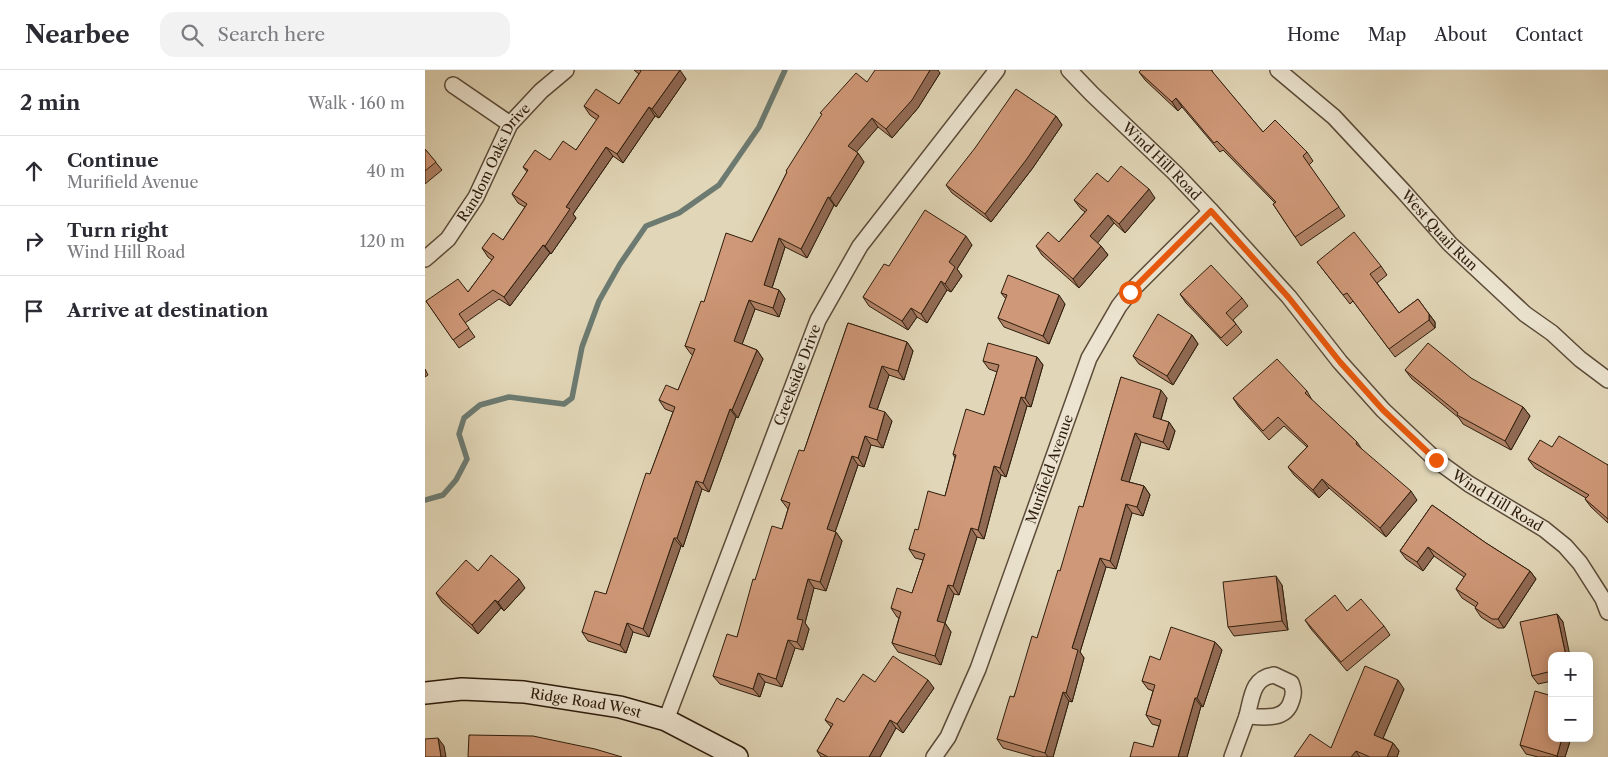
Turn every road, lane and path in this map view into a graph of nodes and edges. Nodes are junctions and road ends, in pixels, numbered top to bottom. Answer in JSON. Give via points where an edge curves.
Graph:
{"nodes":[{"id":1,"x":567,"y":70,"type":"edge"},
{"id":2,"x":997,"y":70,"type":"edge"},
{"id":3,"x":1069,"y":70,"type":"edge"},
{"id":4,"x":1278,"y":70,"type":"edge"},
{"id":5,"x":453,"y":85,"type":"dead end"},
{"id":6,"x":510,"y":124,"type":"junction"},
{"id":7,"x":1211,"y":211,"type":"junction"},
{"id":8,"x":425,"y":259,"type":"edge"},
{"id":9,"x":1608,"y":380,"type":"edge"},
{"id":10,"x":1608,"y":612,"type":"edge"},
{"id":11,"x":425,"y":693,"type":"edge"},
{"id":12,"x":1247,"y":716,"type":"dead end"},
{"id":13,"x":666,"y":720,"type":"junction"},
{"id":14,"x":737,"y":757,"type":"edge"},
{"id":15,"x":934,"y":757,"type":"edge"},
{"id":16,"x":1232,"y":757,"type":"edge"}],
"edges":[{"from":1,"to":6,"type":"street","name":"Random Oaks Drive","via":[[541,91]]},
{"from":2,"to":13,"type":"street","name":"Creekside Drive","via":[[860,246],[818,320]]},
{"from":3,"to":7,"type":"street","name":"Wind Hill Road"},
{"from":4,"to":9,"type":"street","name":"West Quail Run","via":[[1334,117],[1450,244],[1525,314]]},
{"from":5,"to":6,"type":"street"},
{"from":6,"to":8,"type":"street","name":"Random Oaks Drive","via":[[476,197],[448,239]]},
{"from":7,"to":10,"type":"street","name":"Wind Hill Road","via":[[1383,410],[1436,460],[1565,546],[1580,563]]},
{"from":7,"to":15,"type":"street","name":"Murifield Avenue","via":[[1130,292],[1089,358],[978,669],[948,736]]},
{"from":11,"to":13,"type":"street","name":"Ridge Road West","via":[[462,689],[524,692],[620,707]]},
{"from":12,"to":16,"type":"street"},
{"from":13,"to":14,"type":"street","name":"Ridge Road West"}]}
